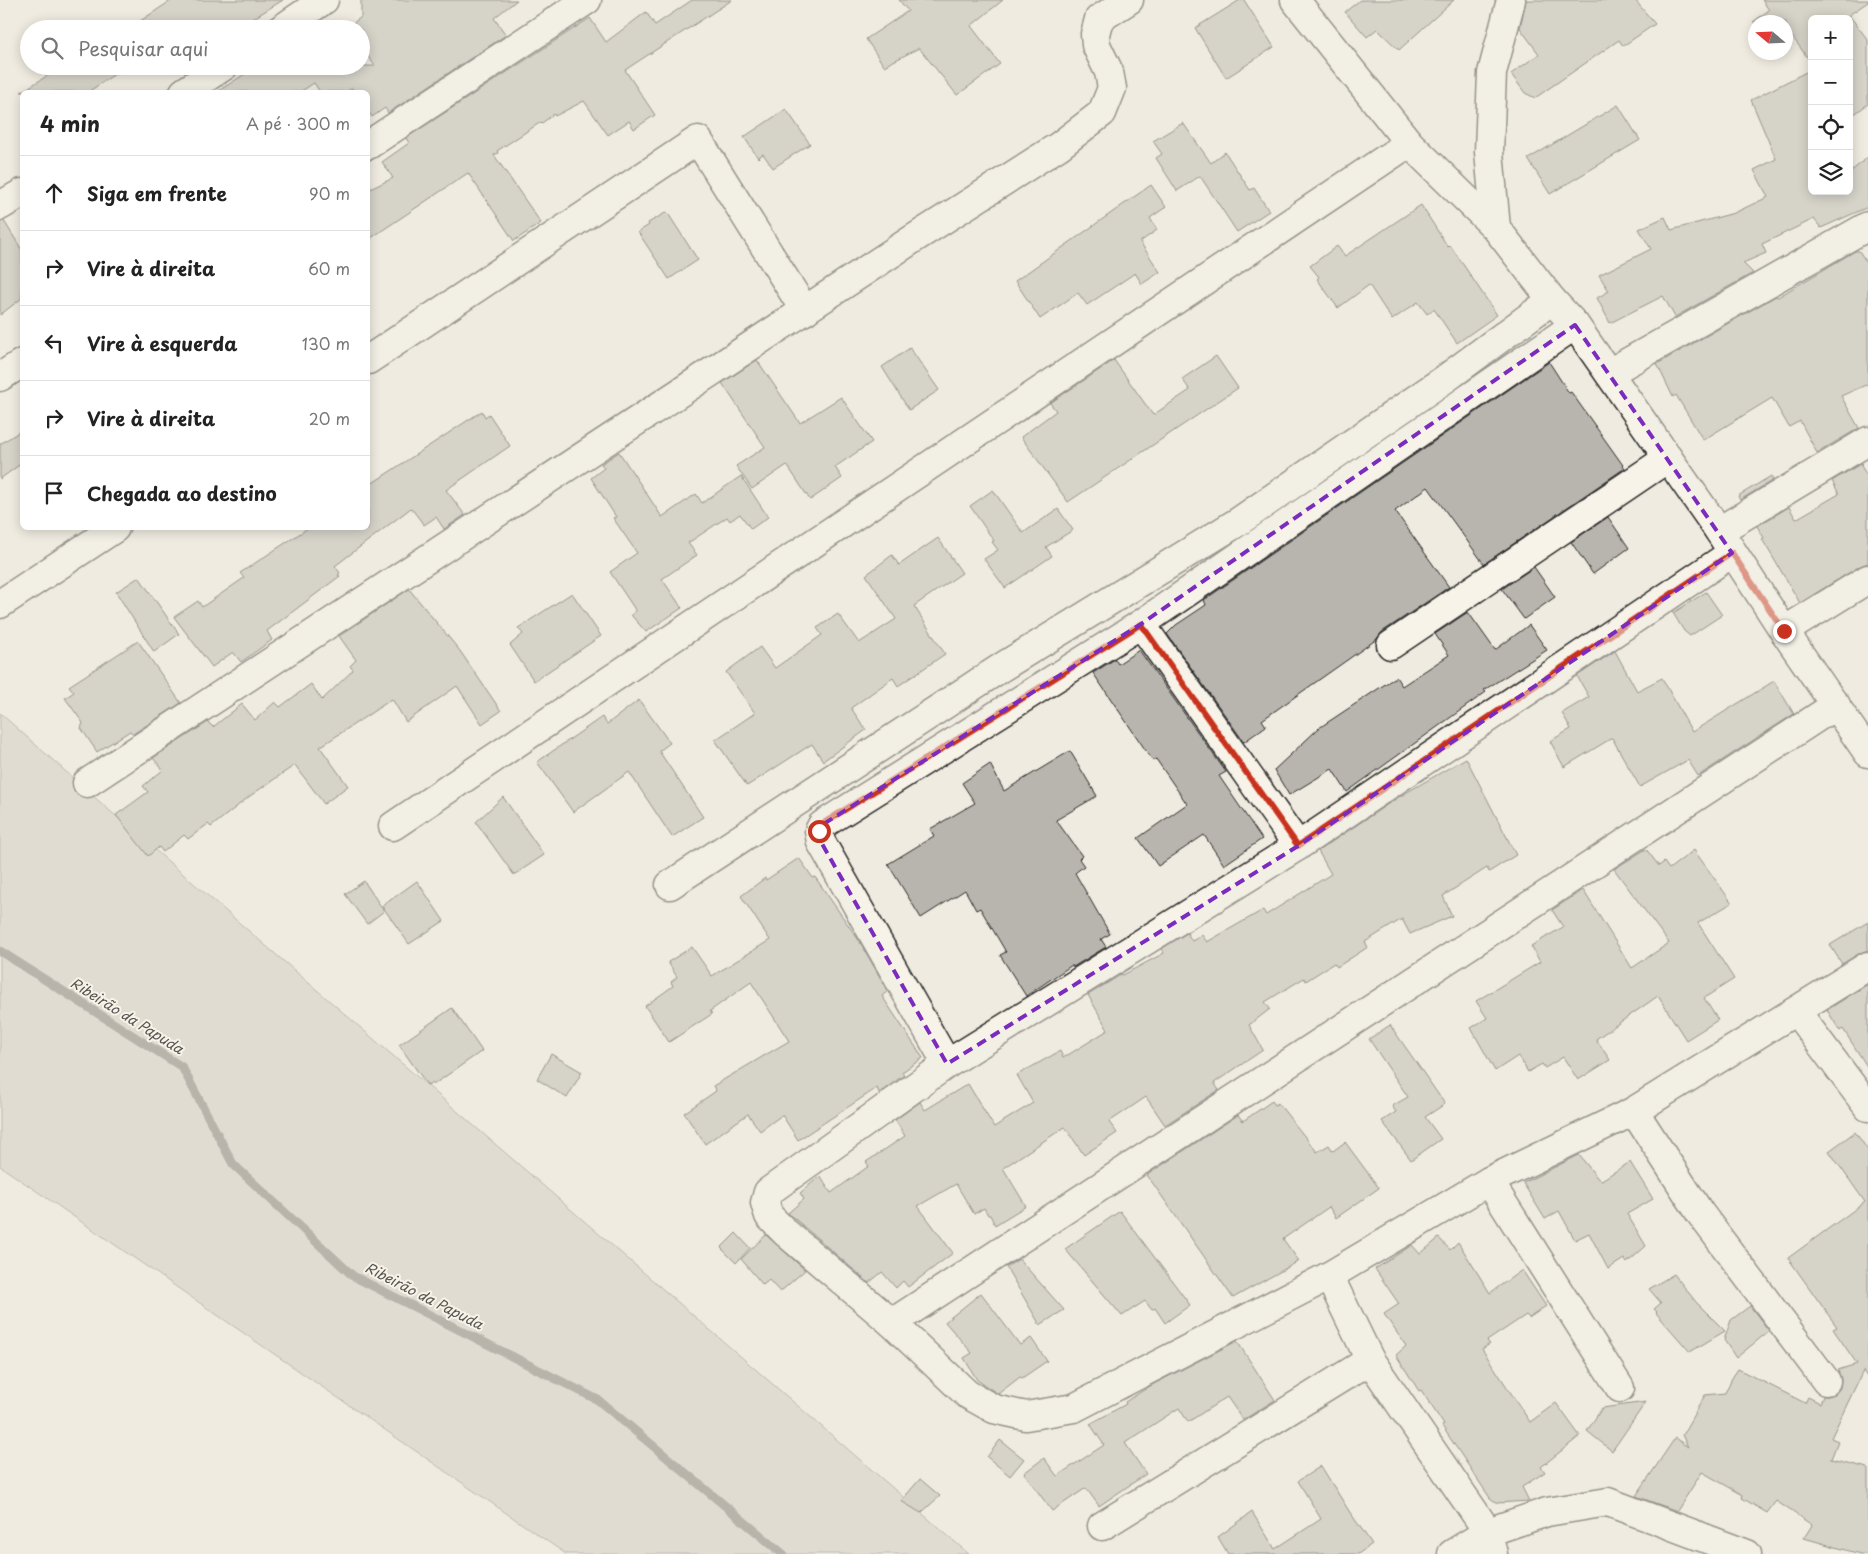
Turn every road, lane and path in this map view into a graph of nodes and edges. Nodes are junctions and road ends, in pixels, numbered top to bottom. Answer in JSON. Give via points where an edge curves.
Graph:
{"nodes":[{"id":1,"x":324,"y":0,"type":"edge"},
{"id":2,"x":587,"y":0,"type":"edge"},
{"id":3,"x":1128,"y":0,"type":"edge"},
{"id":4,"x":1295,"y":0,"type":"edge"},
{"id":5,"x":1511,"y":0,"type":"edge"},
{"id":6,"x":294,"y":20,"type":"edge"},
{"id":7,"x":210,"y":75,"type":"edge"},
{"id":8,"x":187,"y":90,"type":"edge"},
{"id":9,"x":1409,"y":143,"type":"junction"},
{"id":10,"x":370,"y":144,"type":"edge"},
{"id":11,"x":20,"y":194,"type":"edge"},
{"id":12,"x":0,"y":206,"type":"edge"},
{"id":13,"x":1868,"y":226,"type":"edge"},
{"id":14,"x":1496,"y":228,"type":"junction"},
{"id":15,"x":1552,"y":300,"type":"junction"},
{"id":16,"x":805,"y":311,"type":"junction"},
{"id":17,"x":1575,"y":325,"type":"junction"},
{"id":18,"x":370,"y":359,"type":"edge"},
{"id":19,"x":20,"y":365,"type":"edge"},
{"id":20,"x":1609,"y":373,"type":"junction"},
{"id":21,"x":0,"y":377,"type":"edge"},
{"id":22,"x":1868,"y":441,"type":"edge"},
{"id":23,"x":1668,"y":458,"type":"junction"},
{"id":24,"x":112,"y":530,"type":"edge"},
{"id":25,"x":1726,"y":542,"type":"junction"},
{"id":26,"x":1868,"y":579,"type":"edge"},
{"id":27,"x":0,"y":604,"type":"edge"},
{"id":28,"x":1141,"y":624,"type":"junction"},
{"id":29,"x":1784,"y":631,"type":"junction"},
{"id":30,"x":1392,"y":645,"type":"dead end"},
{"id":31,"x":1836,"y":705,"type":"junction"},
{"id":32,"x":1868,"y":753,"type":"edge"},
{"id":33,"x":87,"y":783,"type":"dead end"},
{"id":34,"x":393,"y":826,"type":"dead end"},
{"id":35,"x":1298,"y":846,"type":"junction"},
{"id":36,"x":670,"y":885,"type":"dead end"},
{"id":37,"x":1868,"y":966,"type":"edge"},
{"id":38,"x":1796,"y":1010,"type":"junction"},
{"id":39,"x":947,"y":1064,"type":"junction"},
{"id":40,"x":1868,"y":1107,"type":"edge"},
{"id":41,"x":1634,"y":1111,"type":"junction"},
{"id":42,"x":1489,"y":1181,"type":"junction"},
{"id":43,"x":1329,"y":1276,"type":"junction"},
{"id":44,"x":892,"y":1322,"type":"junction"},
{"id":45,"x":1370,"y":1360,"type":"junction"},
{"id":46,"x":1826,"y":1382,"type":"dead end"},
{"id":47,"x":1620,"y":1388,"type":"dead end"},
{"id":48,"x":1102,"y":1526,"type":"dead end"},
{"id":49,"x":1490,"y":1543,"type":"edge"},
{"id":50,"x":1703,"y":1546,"type":"edge"},
{"id":51,"x":1452,"y":1554,"type":"edge"},
{"id":52,"x":1747,"y":1554,"type":"edge"}],
"edges":[{"from":1,"to":6,"type":"street"},
{"from":2,"to":10,"type":"street"},
{"from":3,"to":16,"type":"street","via":[[1099,19],[1095,34],[1112,88],[1102,113],[1059,146]]},
{"from":4,"to":9,"type":"street"},
{"from":5,"to":14,"type":"street","via":[[1492,73],[1489,152]]},
{"from":7,"to":8,"type":"street"},
{"from":9,"to":14,"type":"street"},
{"from":9,"to":34,"type":"street"},
{"from":11,"to":12,"type":"street"},
{"from":13,"to":20,"type":"street"},
{"from":14,"to":15,"type":"street"},
{"from":15,"to":17,"type":"street"},
{"from":15,"to":36,"type":"street","via":[[1446,379],[1238,522],[1002,668]]},
{"from":16,"to":18,"type":"street","via":[[698,140]]},
{"from":16,"to":33,"type":"street"},
{"from":17,"to":20,"type":"street"},
{"from":17,"to":28,"type":"street"},
{"from":19,"to":21,"type":"street"},
{"from":20,"to":23,"type":"street"},
{"from":22,"to":25,"type":"street"},
{"from":23,"to":25,"type":"street"},
{"from":23,"to":30,"type":"street"},
{"from":24,"to":27,"type":"street"},
{"from":25,"to":29,"type":"street"},
{"from":25,"to":35,"type":"street"},
{"from":26,"to":29,"type":"street"},
{"from":28,"to":35,"type":"street"},
{"from":28,"to":39,"type":"street","via":[[822,824],[820,842]]},
{"from":29,"to":31,"type":"street"},
{"from":31,"to":32,"type":"street"},
{"from":31,"to":44,"type":"street"},
{"from":35,"to":39,"type":"street"},
{"from":37,"to":38,"type":"street"},
{"from":38,"to":40,"type":"street"},
{"from":38,"to":41,"type":"street"},
{"from":39,"to":44,"type":"street","via":[[768,1192],[765,1203],[769,1216],[786,1233]]},
{"from":41,"to":42,"type":"street"},
{"from":41,"to":46,"type":"street","via":[[1700,1213]]},
{"from":42,"to":43,"type":"street"},
{"from":42,"to":47,"type":"street"},
{"from":43,"to":44,"type":"street","via":[[1074,1408],[1026,1416],[994,1409],[967,1394]]},
{"from":43,"to":45,"type":"street"},
{"from":45,"to":48,"type":"street"},
{"from":45,"to":49,"type":"street"},
{"from":49,"to":50,"type":"street","via":[[1547,1512],[1608,1502]]},
{"from":49,"to":51,"type":"street"},
{"from":50,"to":52,"type":"street"}]}
